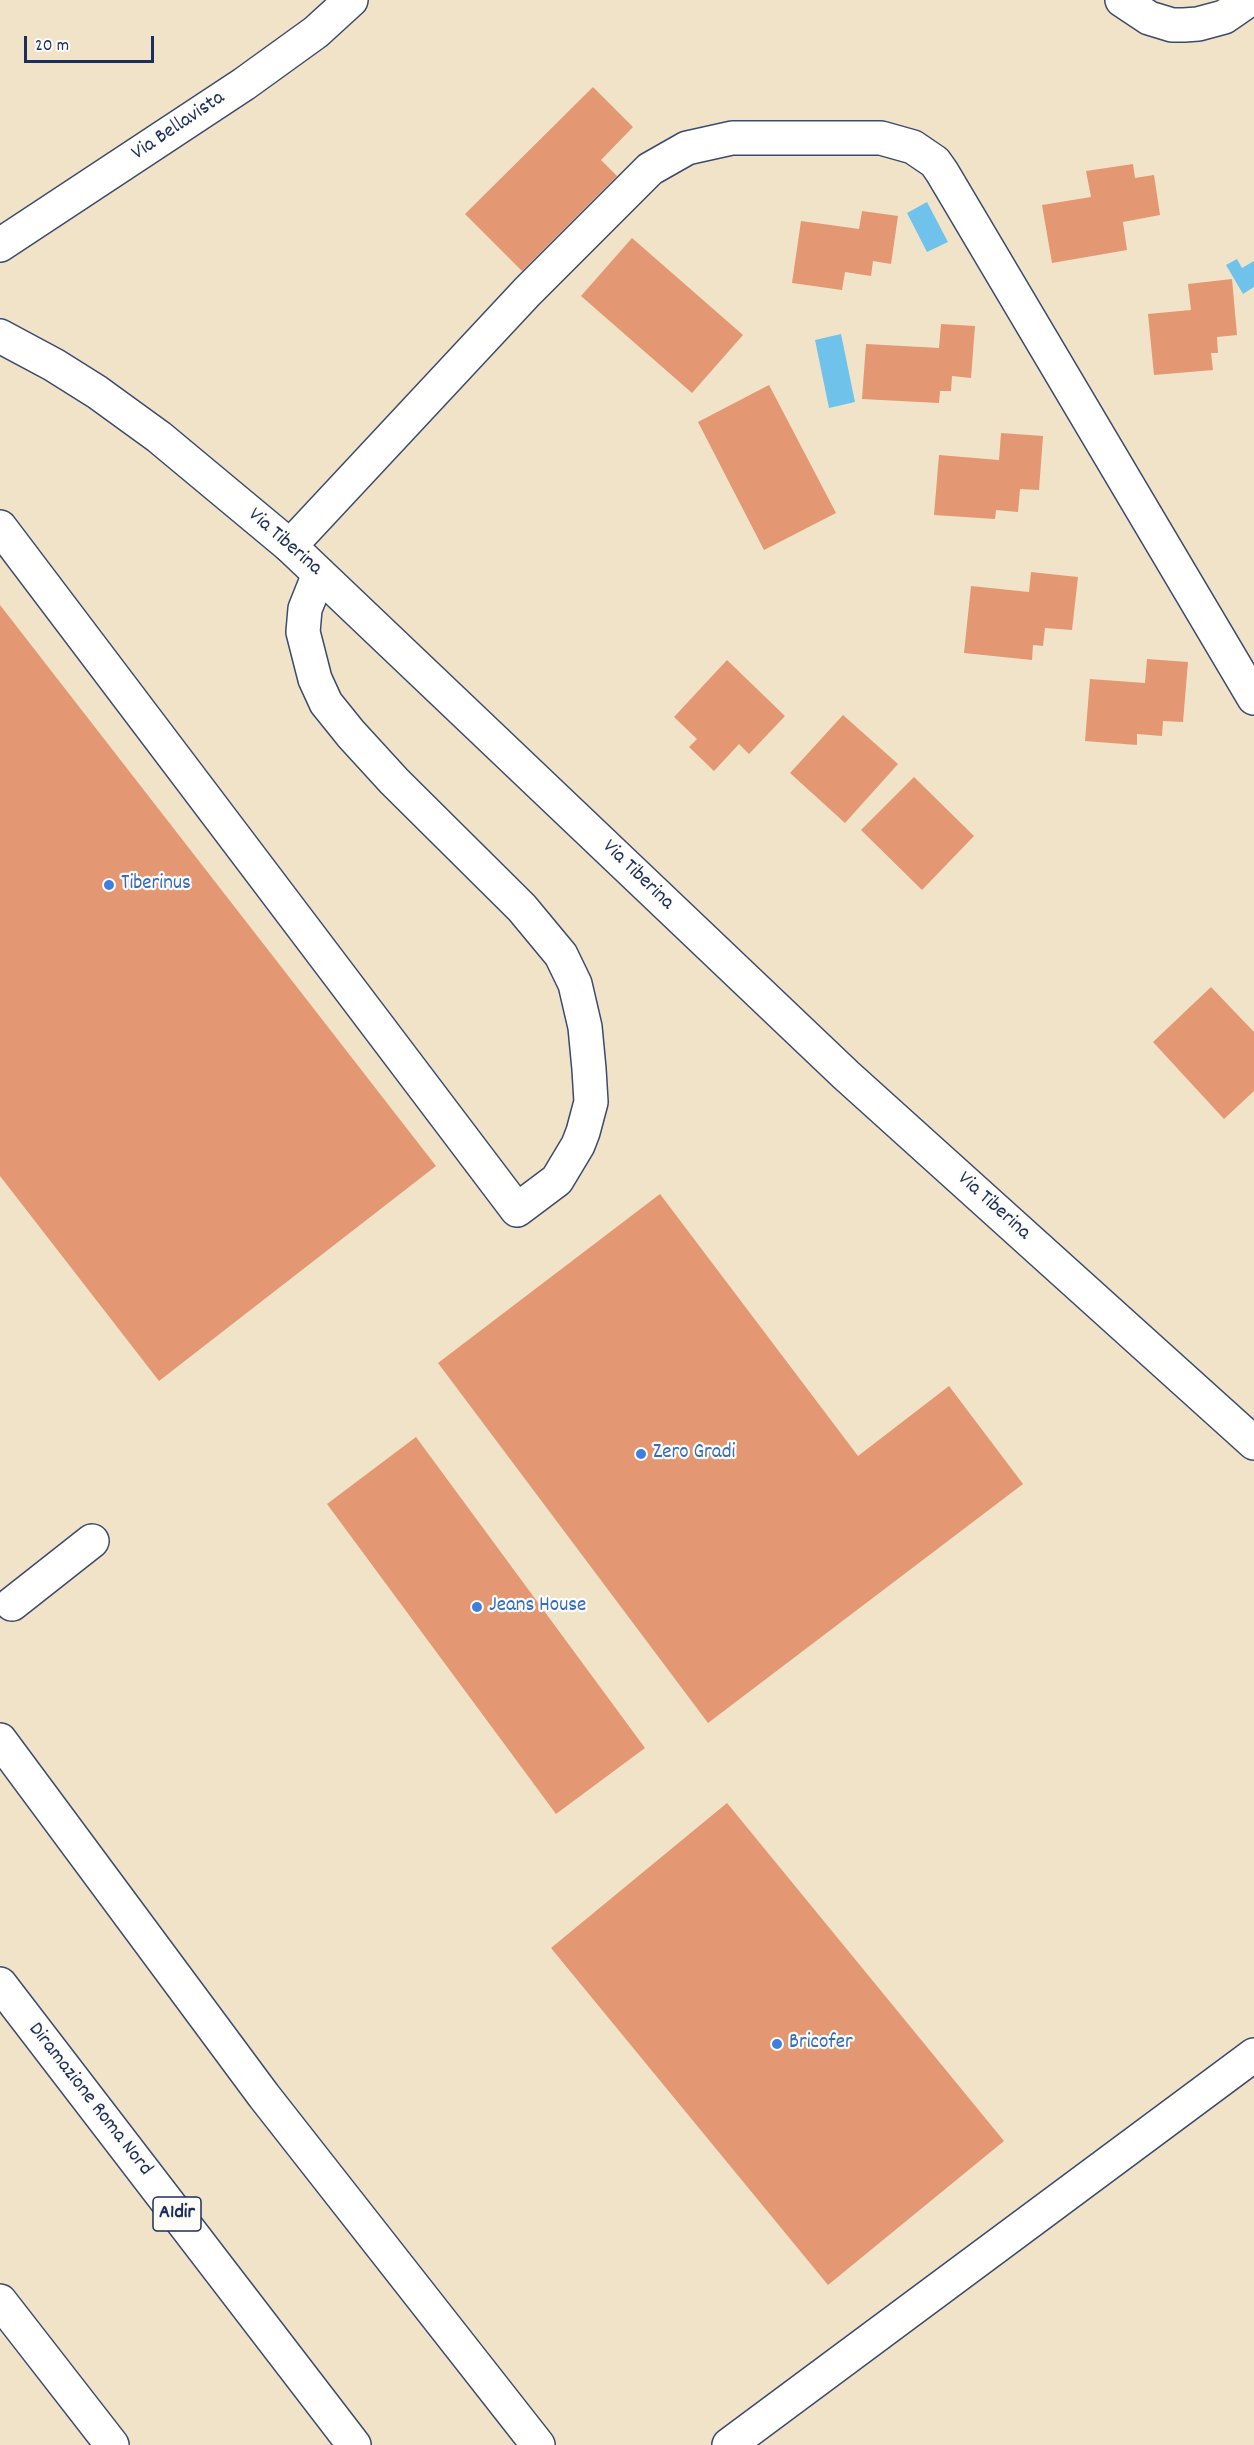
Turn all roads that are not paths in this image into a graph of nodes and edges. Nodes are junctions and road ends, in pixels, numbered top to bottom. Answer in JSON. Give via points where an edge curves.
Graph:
{"nodes":[{"id":1,"x":351,"y":0,"type":"edge"},
{"id":2,"x":1122,"y":0,"type":"edge"},
{"id":3,"x":1250,"y":0,"type":"edge"},
{"id":4,"x":0,"y":245,"type":"edge"},
{"id":5,"x":0,"y":336,"type":"edge"},
{"id":6,"x":0,"y":526,"type":"edge"},
{"id":7,"x":290,"y":546,"type":"junction"},
{"id":8,"x":320,"y":574,"type":"junction"},
{"id":9,"x":1254,"y":699,"type":"edge"},
{"id":10,"x":1254,"y":1443,"type":"edge"},
{"id":11,"x":92,"y":1540,"type":"dead end"},
{"id":12,"x":12,"y":1604,"type":"dead end"},
{"id":13,"x":0,"y":1740,"type":"edge"},
{"id":14,"x":0,"y":1984,"type":"edge"},
{"id":15,"x":1254,"y":2055,"type":"edge"},
{"id":16,"x":0,"y":2301,"type":"edge"},
{"id":17,"x":112,"y":2445,"type":"edge"},
{"id":18,"x":354,"y":2445,"type":"edge"},
{"id":19,"x":538,"y":2445,"type":"edge"},
{"id":20,"x":729,"y":2445,"type":"edge"}],
"edges":[{"from":1,"to":4,"type":"main road","name":"Via Bellavista","via":[[316,32],[244,84]]},
{"from":2,"to":3,"type":"main road","via":[[1149,18],[1184,25],[1224,17]]},
{"from":5,"to":7,"type":"main road","name":"Via Tiberina","via":[[97,392],[159,437]]},
{"from":6,"to":8,"type":"main road","via":[[517,1210],[556,1180],[578,1145],[591,1102],[585,1027],[575,984],[561,955],[522,908],[394,781],[326,703],[315,679],[303,632],[305,609]]},
{"from":7,"to":8,"type":"main road","name":"Via Tiberina"},
{"from":7,"to":9,"type":"main road","via":[[527,292],[650,169],[696,145],[732,138],[881,138],[913,147],[942,172]]},
{"from":8,"to":10,"type":"main road","name":"Via Tiberina","via":[[846,1075]]},
{"from":11,"to":12,"type":"main road"},
{"from":13,"to":19,"type":"main road","via":[[264,2096]]},
{"from":14,"to":18,"type":"main road","name":"Diramazione Roma Nord","number":"A1dir"},
{"from":15,"to":20,"type":"main road"},
{"from":16,"to":17,"type":"main road"}]}
